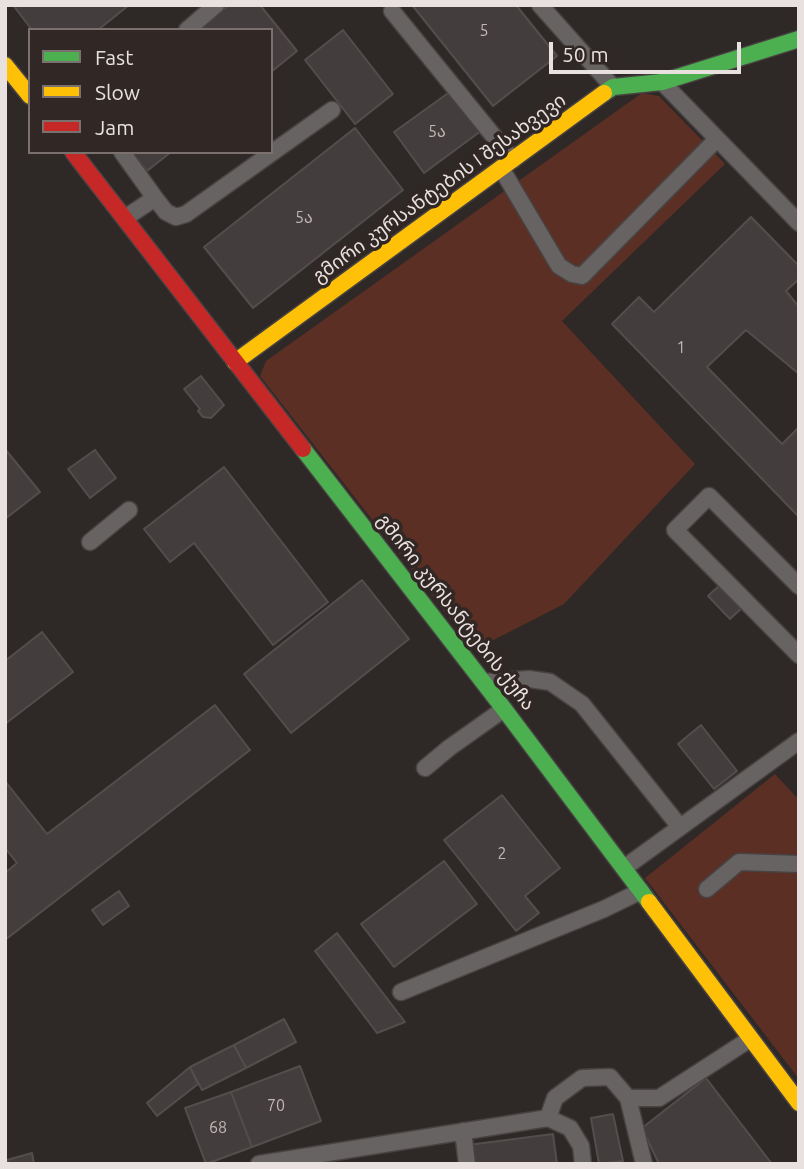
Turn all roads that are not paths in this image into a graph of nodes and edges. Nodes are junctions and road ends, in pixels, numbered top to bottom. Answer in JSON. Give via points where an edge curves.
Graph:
{"nodes":[{"id":1,"x":216,"y":5,"type":"edge"},
{"id":2,"x":540,"y":5,"type":"edge"},
{"id":3,"x":392,"y":11,"type":"dead end"},
{"id":4,"x":189,"y":28,"type":"edge"},
{"id":5,"x":799,"y":39,"type":"edge"},
{"id":6,"x":5,"y":65,"type":"edge"},
{"id":7,"x":662,"y":82,"type":"junction"},
{"id":8,"x":613,"y":87,"type":"junction"},
{"id":9,"x":28,"y":94,"type":"edge"},
{"id":10,"x":332,"y":110,"type":"dead end"},
{"id":11,"x":717,"y":139,"type":"junction"},
{"id":12,"x":273,"y":152,"type":"edge"},
{"id":13,"x":75,"y":154,"type":"edge"},
{"id":14,"x":123,"y":154,"type":"edge"},
{"id":15,"x":270,"y":154,"type":"edge"},
{"id":16,"x":507,"y":164,"type":"junction"},
{"id":17,"x":155,"y":198,"type":"junction"},
{"id":18,"x":125,"y":218,"type":"junction"},
{"id":19,"x":799,"y":223,"type":"edge"},
{"id":20,"x":235,"y":362,"type":"junction"},
{"id":21,"x":129,"y":510,"type":"dead end"},
{"id":22,"x":90,"y":542,"type":"dead end"},
{"id":23,"x":799,"y":586,"type":"edge"},
{"id":24,"x":799,"y":656,"type":"edge"},
{"id":25,"x":484,"y":682,"type":"junction"},
{"id":26,"x":504,"y":709,"type":"junction"},
{"id":27,"x":799,"y":741,"type":"edge"},
{"id":28,"x":425,"y":768,"type":"dead end"},
{"id":29,"x":680,"y":827,"type":"junction"},
{"id":30,"x":799,"y":864,"type":"edge"},
{"id":31,"x":624,"y":867,"type":"junction"},
{"id":32,"x":706,"y":889,"type":"dead end"},
{"id":33,"x":641,"y":891,"type":"junction"},
{"id":34,"x":401,"y":992,"type":"dead end"},
{"id":35,"x":750,"y":1040,"type":"junction"},
{"id":36,"x":628,"y":1098,"type":"junction"},
{"id":37,"x":799,"y":1103,"type":"edge"},
{"id":38,"x":548,"y":1118,"type":"junction"},
{"id":39,"x":463,"y":1131,"type":"junction"},
{"id":40,"x":260,"y":1164,"type":"edge"},
{"id":41,"x":467,"y":1164,"type":"edge"},
{"id":42,"x":583,"y":1164,"type":"edge"},
{"id":43,"x":645,"y":1164,"type":"edge"}],
"edges":[{"from":1,"to":4,"type":"lane"},
{"from":2,"to":8,"type":"lane"},
{"from":3,"to":16,"type":"lane"},
{"from":5,"to":7,"type":"street"},
{"from":6,"to":9,"type":"street"},
{"from":7,"to":8,"type":"street"},
{"from":7,"to":11,"type":"lane"},
{"from":8,"to":16,"type":"street","name":"გმირი კურსანტების I შესახვევი"},
{"from":10,"to":12,"type":"lane"},
{"from":11,"to":16,"type":"lane","via":[[582,276],[559,266]]},
{"from":11,"to":19,"type":"lane"},
{"from":13,"to":18,"type":"street","name":"გმირი კურსანტების ქუჩა"},
{"from":14,"to":17,"type":"lane"},
{"from":15,"to":17,"type":"lane","via":[[186,214],[176,217],[166,212]]},
{"from":16,"to":20,"type":"street","name":"გმირი კურსანტების I შესახვევი"},
{"from":17,"to":18,"type":"lane"},
{"from":18,"to":20,"type":"street","name":"გმირი კურსანტების ქუჩა"},
{"from":20,"to":25,"type":"street","name":"გმირი კურსანტების ქუჩა"},
{"from":21,"to":22,"type":"lane"},
{"from":23,"to":24,"type":"lane","via":[[709,495],[675,530]]},
{"from":25,"to":26,"type":"street","name":"გმირი კურსანტების ქუჩა"},
{"from":25,"to":29,"type":"lane","via":[[550,682],[582,704]]},
{"from":26,"to":28,"type":"lane"},
{"from":26,"to":31,"type":"street","name":"გმირი კურსანტების ქუჩა"},
{"from":27,"to":29,"type":"lane"},
{"from":29,"to":31,"type":"lane"},
{"from":30,"to":32,"type":"lane","via":[[739,862]]},
{"from":31,"to":33,"type":"street","name":"გმირი კურსანტების ქუჩა"},
{"from":33,"to":34,"type":"lane"},
{"from":33,"to":35,"type":"street","name":"გმირი კურსანტების ქუჩა"},
{"from":35,"to":36,"type":"lane","via":[[659,1098]]},
{"from":35,"to":37,"type":"street","name":"გმირი კურსანტების ქუჩა"},
{"from":36,"to":38,"type":"lane","via":[[610,1077],[582,1079],[555,1098]]},
{"from":36,"to":43,"type":"lane"},
{"from":38,"to":39,"type":"lane"},
{"from":38,"to":42,"type":"lane","via":[[570,1128],[581,1146]]},
{"from":39,"to":40,"type":"lane"},
{"from":39,"to":41,"type":"lane"}]}
